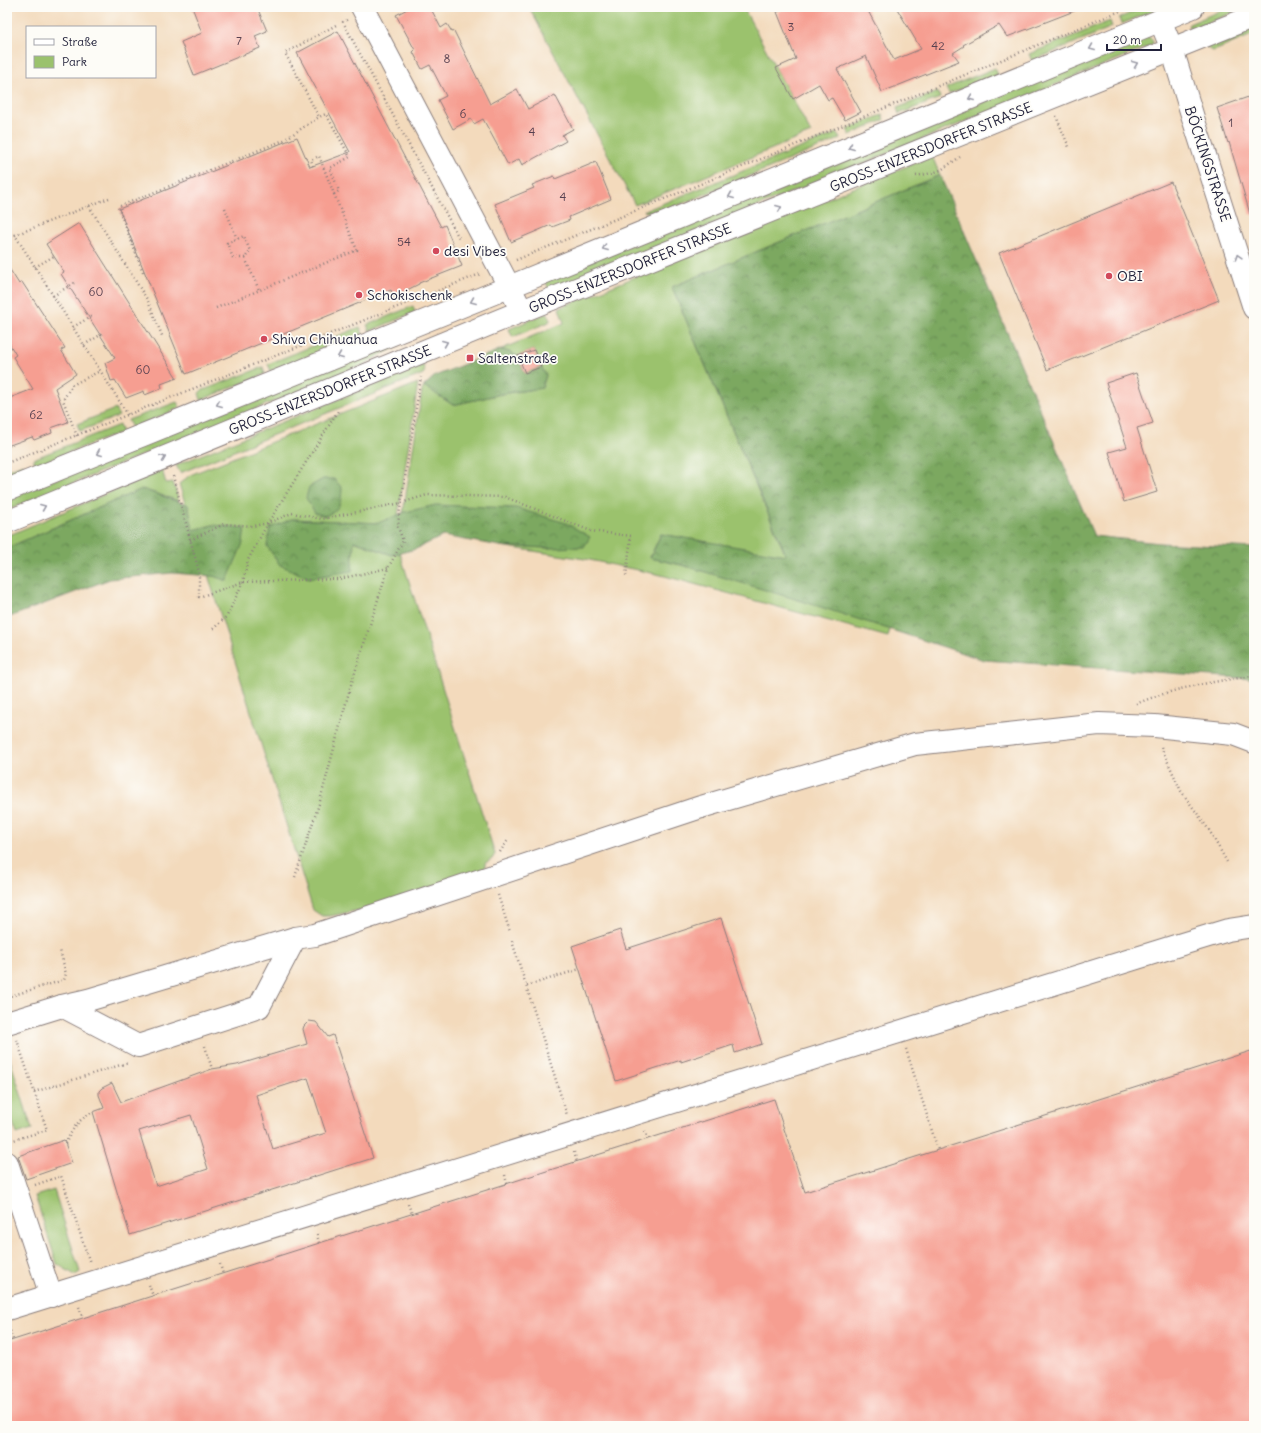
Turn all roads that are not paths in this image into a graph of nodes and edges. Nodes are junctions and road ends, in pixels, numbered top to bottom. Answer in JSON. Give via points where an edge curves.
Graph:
{"nodes":[{"id":1,"x":362,"y":7,"type":"edge"},
{"id":2,"x":1192,"y":7,"type":"edge"},
{"id":3,"x":1254,"y":16,"type":"edge"},
{"id":4,"x":1160,"y":20,"type":"junction"},
{"id":5,"x":1172,"y":49,"type":"junction"},
{"id":6,"x":509,"y":287,"type":"junction"},
{"id":7,"x":1254,"y":308,"type":"edge"},
{"id":8,"x":522,"y":311,"type":"junction"},
{"id":9,"x":7,"y":490,"type":"edge"},
{"id":10,"x":7,"y":522,"type":"edge"},
{"id":11,"x":1254,"y":742,"type":"edge"},
{"id":12,"x":1254,"y":926,"type":"edge"},
{"id":13,"x":295,"y":938,"type":"junction"},
{"id":14,"x":62,"y":1006,"type":"junction"},
{"id":15,"x":9,"y":1023,"type":"edge"},
{"id":16,"x":7,"y":1163,"type":"edge"},
{"id":17,"x":51,"y":1296,"type":"junction"},
{"id":18,"x":7,"y":1309,"type":"edge"}],
"edges":[{"from":1,"to":6,"type":"main road"},
{"from":2,"to":4,"type":"main road","name":"GROSS-ENZERSDORFER STRASSE"},
{"from":3,"to":5,"type":"main road","name":"GROSS-ENZERSDORFER STRASSE"},
{"from":4,"to":5,"type":"main road","name":"BÖCKINGSTRASSE"},
{"from":4,"to":6,"type":"main road","name":"GROSS-ENZERSDORFER STRASSE","one_way":true},
{"from":7,"to":5,"type":"main road","name":"BÖCKINGSTRASSE","one_way":true},
{"from":8,"to":5,"type":"main road","name":"GROSS-ENZERSDORFER STRASSE","one_way":true},
{"from":6,"to":8,"type":"main road"},
{"from":6,"to":9,"type":"main road","name":"GROSS-ENZERSDORFER STRASSE","one_way":true},
{"from":10,"to":8,"type":"main road","name":"GROSS-ENZERSDORFER STRASSE","one_way":true},
{"from":11,"to":13,"type":"main road","via":[[1233,734],[1159,726],[1099,724],[915,744],[701,807],[315,935]]},
{"from":12,"to":17,"type":"main road","via":[[1222,932]]},
{"from":13,"to":14,"type":"main road"},
{"from":13,"to":14,"type":"main road","via":[[259,1007],[138,1046]]},
{"from":14,"to":15,"type":"main road"},
{"from":16,"to":17,"type":"main road"},
{"from":17,"to":18,"type":"main road"}]}
